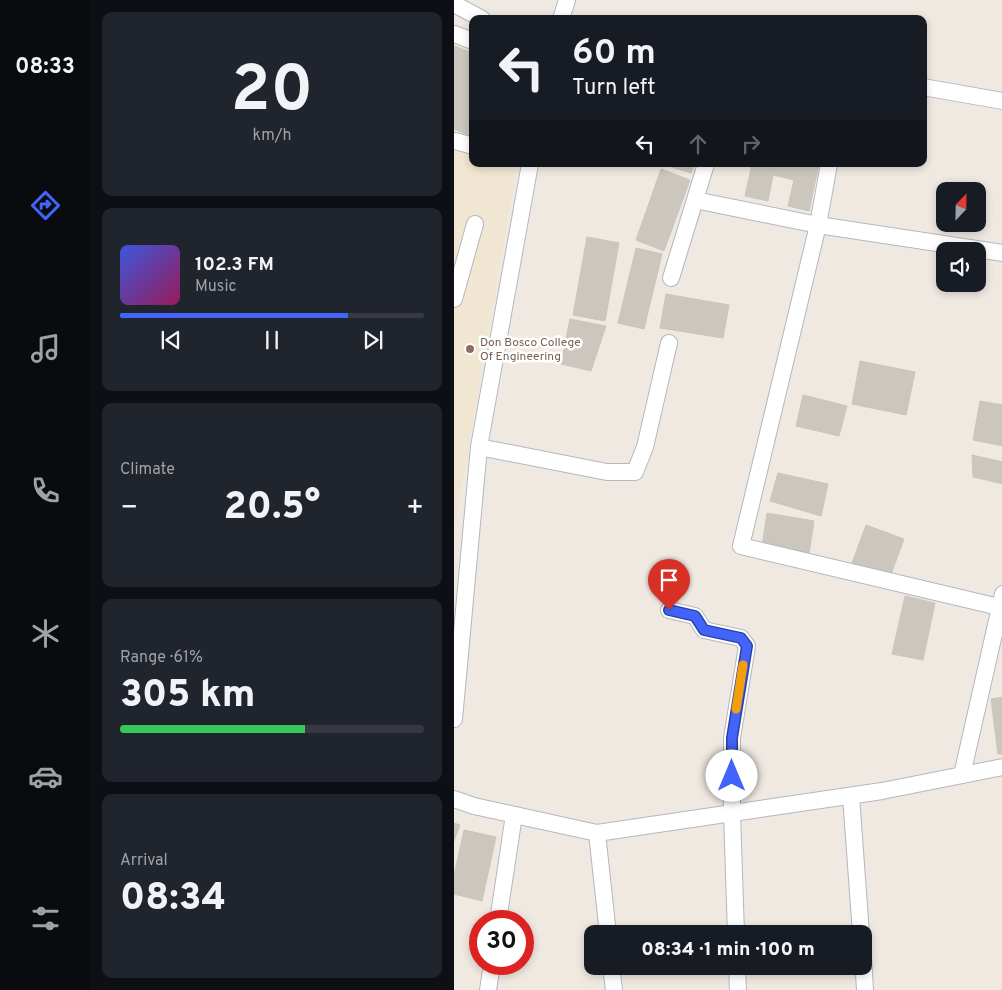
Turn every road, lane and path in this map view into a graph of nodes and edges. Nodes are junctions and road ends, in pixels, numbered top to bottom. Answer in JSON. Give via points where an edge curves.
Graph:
{"nodes":[{"id":1,"x":567,"y":0,"type":"edge"},
{"id":2,"x":454,"y":4,"type":"edge"},
{"id":3,"x":475,"y":15,"type":"edge"},
{"id":4,"x":562,"y":15,"type":"edge"},
{"id":5,"x":454,"y":34,"type":"edge"},
{"id":6,"x":469,"y":40,"type":"edge"},
{"id":7,"x":927,"y":88,"type":"edge"},
{"id":8,"x":1002,"y":101,"type":"edge"},
{"id":9,"x":455,"y":141,"type":"edge"},
{"id":10,"x":469,"y":145,"type":"edge"},
{"id":11,"x":529,"y":167,"type":"edge"},
{"id":12,"x":705,"y":167,"type":"edge"},
{"id":13,"x":828,"y":167,"type":"edge"},
{"id":14,"x":695,"y":200,"type":"junction"},
{"id":15,"x":475,"y":224,"type":"dead end"},
{"id":16,"x":818,"y":225,"type":"junction"},
{"id":17,"x":1002,"y":253,"type":"edge"},
{"id":18,"x":670,"y":278,"type":"dead end"},
{"id":19,"x":454,"y":299,"type":"edge"},
{"id":20,"x":669,"y":343,"type":"dead end"},
{"id":21,"x":479,"y":447,"type":"junction"},
{"id":22,"x":1001,"y":600,"type":"edge"},
{"id":23,"x":669,"y":610,"type":"dead end"},
{"id":24,"x":454,"y":719,"type":"edge"},
{"id":25,"x":1002,"y":767,"type":"edge"},
{"id":26,"x":962,"y":775,"type":"junction"},
{"id":27,"x":851,"y":796,"type":"junction"},
{"id":28,"x":454,"y":799,"type":"edge"},
{"id":29,"x":732,"y":813,"type":"junction"},
{"id":30,"x":514,"y":815,"type":"junction"},
{"id":31,"x":597,"y":833,"type":"junction"},
{"id":32,"x":500,"y":910,"type":"edge"},
{"id":33,"x":607,"y":925,"type":"edge"},
{"id":34,"x":736,"y":925,"type":"edge"},
{"id":35,"x":860,"y":925,"type":"edge"},
{"id":36,"x":490,"y":975,"type":"edge"},
{"id":37,"x":612,"y":975,"type":"edge"},
{"id":38,"x":737,"y":975,"type":"edge"},
{"id":39,"x":864,"y":975,"type":"edge"},
{"id":40,"x":488,"y":990,"type":"edge"},
{"id":41,"x":614,"y":990,"type":"edge"},
{"id":42,"x":738,"y":990,"type":"edge"},
{"id":43,"x":865,"y":990,"type":"edge"}],
"edges":[{"from":1,"to":4,"type":"street"},
{"from":2,"to":3,"type":"street"},
{"from":5,"to":6,"type":"street"},
{"from":7,"to":8,"type":"street"},
{"from":9,"to":10,"type":"street"},
{"from":11,"to":21,"type":"street"},
{"from":12,"to":14,"type":"street"},
{"from":13,"to":16,"type":"street"},
{"from":14,"to":16,"type":"street"},
{"from":14,"to":18,"type":"street"},
{"from":15,"to":19,"type":"street"},
{"from":16,"to":17,"type":"street"},
{"from":16,"to":22,"type":"street","via":[[741,546]]},
{"from":20,"to":21,"type":"street","via":[[645,447],[635,472],[607,472]]},
{"from":21,"to":24,"type":"street"},
{"from":22,"to":26,"type":"street"},
{"from":23,"to":29,"type":"street","via":[[695,616],[704,630],[741,638],[747,646],[732,738]]},
{"from":25,"to":26,"type":"street"},
{"from":26,"to":27,"type":"street"},
{"from":27,"to":29,"type":"street"},
{"from":27,"to":35,"type":"street"},
{"from":28,"to":30,"type":"street"},
{"from":29,"to":31,"type":"street"},
{"from":29,"to":34,"type":"street"},
{"from":30,"to":31,"type":"street"},
{"from":30,"to":32,"type":"street"},
{"from":31,"to":33,"type":"street"},
{"from":36,"to":40,"type":"street"},
{"from":37,"to":41,"type":"street"},
{"from":38,"to":42,"type":"street"},
{"from":39,"to":43,"type":"street"}]}
